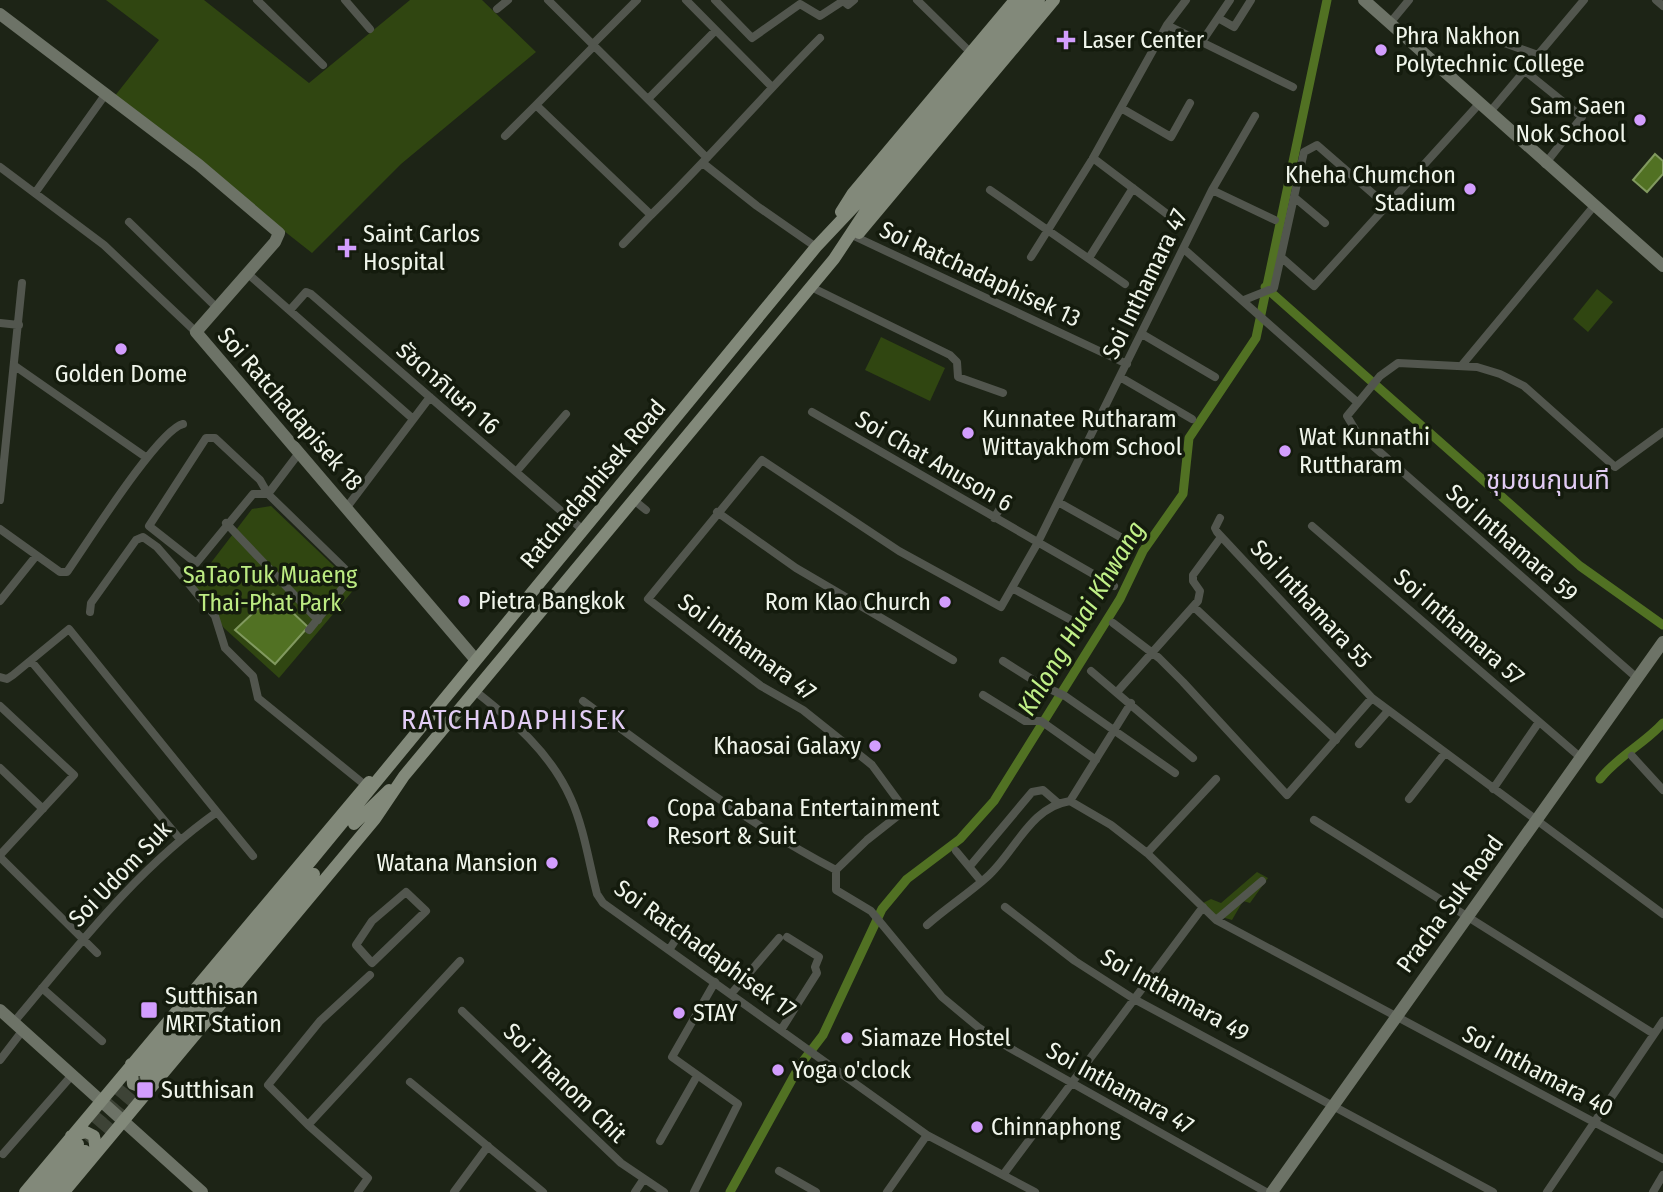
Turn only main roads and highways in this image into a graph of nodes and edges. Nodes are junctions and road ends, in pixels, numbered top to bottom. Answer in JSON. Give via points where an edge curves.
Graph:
{"nodes":[{"id":1,"x":1015,"y":0,"type":"edge"},
{"id":2,"x":1027,"y":0,"type":"edge"},
{"id":3,"x":1039,"y":0,"type":"edge"},
{"id":4,"x":1054,"y":0,"type":"edge"},
{"id":5,"x":830,"y":230,"type":"junction"},
{"id":6,"x":841,"y":251,"type":"junction"},
{"id":7,"x":387,"y":765,"type":"junction"},
{"id":8,"x":142,"y":1074,"type":"junction"},
{"id":9,"x":82,"y":1146,"type":"junction"},
{"id":10,"x":25,"y":1192,"type":"edge"},
{"id":11,"x":38,"y":1192,"type":"edge"},
{"id":12,"x":50,"y":1192,"type":"edge"},
{"id":13,"x":64,"y":1192,"type":"edge"}],
"edges":[{"from":1,"to":5,"type":"main road","name":"Ratchadaphisek Road","via":[[853,193]]},
{"from":2,"to":5,"type":"main road","name":"Ratchadaphisek Road","via":[[866,194]]},
{"from":3,"to":6,"type":"main road","name":"Ratchadaphisek Road","via":[[873,200]]},
{"from":4,"to":6,"type":"main road","name":"Ratchadaphisek Road"},
{"from":5,"to":7,"type":"main road","name":"Ratchadaphisek Road"},
{"from":6,"to":8,"type":"main road","name":"Ratchadaphisek Road","via":[[404,776],[375,818]]},
{"from":7,"to":8,"type":"main road","name":"Ratchadaphisek Road","via":[[356,810]]},
{"from":7,"to":8,"type":"main road","name":"Ratchadaphisek Road","via":[[365,785]]},
{"from":8,"to":9,"type":"main road","name":"Ratchadaphisek Road","via":[[102,1099]]},
{"from":8,"to":9,"type":"main road","name":"Ratchadaphisek Road","via":[[125,1120]]},
{"from":9,"to":10,"type":"main road","name":"Ratchadaphisek Road"},
{"from":9,"to":11,"type":"main road","name":"Ratchadaphisek Road"},
{"from":9,"to":12,"type":"main road","name":"Ratchadaphisek Road"},
{"from":9,"to":13,"type":"main road","name":"Ratchadaphisek Road"}]}
